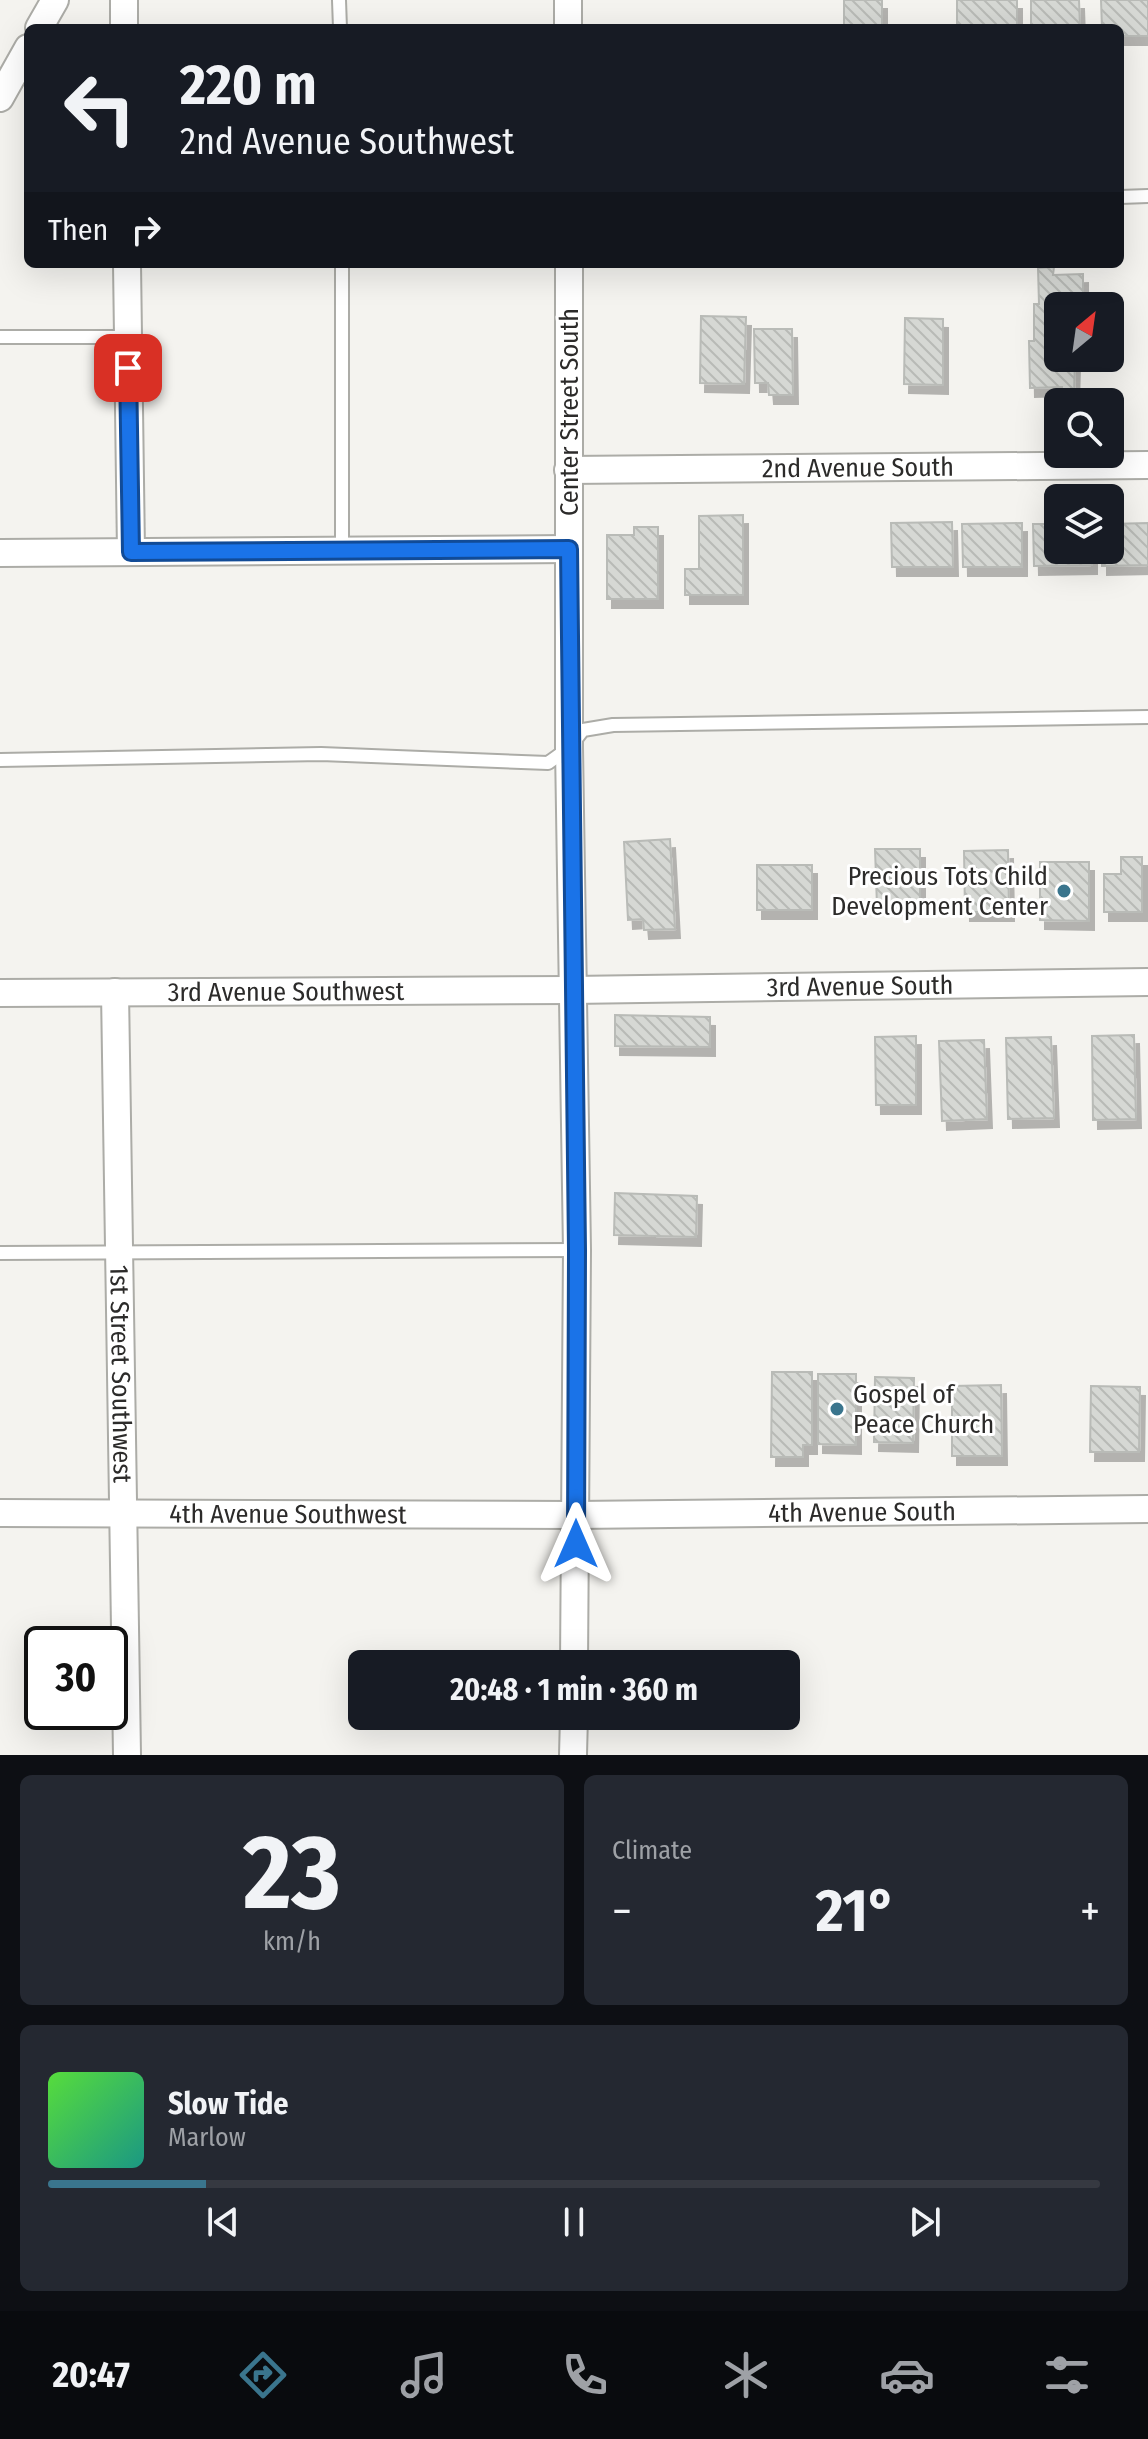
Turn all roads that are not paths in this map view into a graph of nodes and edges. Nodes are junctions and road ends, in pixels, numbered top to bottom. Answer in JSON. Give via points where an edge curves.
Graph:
{"nodes":[{"id":1,"x":55,"y":0,"type":"edge"},
{"id":2,"x":124,"y":0,"type":"edge"},
{"id":3,"x":339,"y":0,"type":"edge"},
{"id":4,"x":568,"y":0,"type":"edge"},
{"id":5,"x":41,"y":24,"type":"edge"},
{"id":6,"x":124,"y":24,"type":"edge"},
{"id":7,"x":340,"y":24,"type":"edge"},
{"id":8,"x":568,"y":24,"type":"edge"},
{"id":9,"x":24,"y":55,"type":"edge"},
{"id":10,"x":0,"y":98,"type":"edge"},
{"id":11,"x":1148,"y":196,"type":"edge"},
{"id":12,"x":1124,"y":197,"type":"edge"},
{"id":13,"x":127,"y":268,"type":"edge"},
{"id":14,"x":342,"y":268,"type":"edge"},
{"id":15,"x":569,"y":268,"type":"edge"},
{"id":16,"x":0,"y":337,"type":"edge"},
{"id":17,"x":128,"y":337,"type":"junction"},
{"id":18,"x":1148,"y":465,"type":"edge"},
{"id":19,"x":568,"y":470,"type":"junction"},
{"id":20,"x":569,"y":549,"type":"junction"},
{"id":21,"x":342,"y":551,"type":"junction"},
{"id":22,"x":131,"y":552,"type":"junction"},
{"id":23,"x":0,"y":553,"type":"edge"},
{"id":24,"x":1148,"y":717,"type":"edge"},
{"id":25,"x":569,"y":748,"type":"junction"},
{"id":26,"x":0,"y":760,"type":"edge"},
{"id":27,"x":1148,"y":982,"type":"edge"},
{"id":28,"x":572,"y":990,"type":"junction"},
{"id":29,"x":115,"y":992,"type":"junction"},
{"id":30,"x":0,"y":993,"type":"edge"},
{"id":31,"x":577,"y":1250,"type":"junction"},
{"id":32,"x":0,"y":1253,"type":"edge"},
{"id":33,"x":119,"y":1253,"type":"junction"},
{"id":34,"x":1148,"y":1509,"type":"edge"},
{"id":35,"x":123,"y":1512,"type":"junction"},
{"id":36,"x":0,"y":1513,"type":"edge"},
{"id":37,"x":576,"y":1515,"type":"junction"},
{"id":38,"x":574,"y":1650,"type":"edge"},
{"id":39,"x":574,"y":1730,"type":"edge"},
{"id":40,"x":127,"y":1755,"type":"edge"},
{"id":41,"x":573,"y":1755,"type":"edge"}],
"edges":[{"from":1,"to":5,"type":"street"},
{"from":2,"to":6,"type":"street"},
{"from":3,"to":7,"type":"lane"},
{"from":4,"to":8,"type":"street"},
{"from":9,"to":10,"type":"street"},
{"from":11,"to":12,"type":"lane"},
{"from":13,"to":17,"type":"street"},
{"from":14,"to":21,"type":"lane"},
{"from":15,"to":19,"type":"street","name":"Center Street South"},
{"from":16,"to":17,"type":"lane"},
{"from":17,"to":22,"type":"street"},
{"from":18,"to":19,"type":"street","name":"2nd Avenue South"},
{"from":19,"to":20,"type":"street","name":"Center Street South"},
{"from":20,"to":21,"type":"street"},
{"from":20,"to":25,"type":"street","name":"Center Street South"},
{"from":21,"to":22,"type":"street"},
{"from":22,"to":23,"type":"street"},
{"from":24,"to":25,"type":"lane","via":[[613,725],[583,730]]},
{"from":25,"to":26,"type":"lane","via":[[548,763],[321,754]]},
{"from":25,"to":28,"type":"street","name":"Center Street South"},
{"from":27,"to":28,"type":"street","name":"3rd Avenue South"},
{"from":28,"to":29,"type":"street","name":"3rd Avenue Southwest"},
{"from":28,"to":31,"type":"street","name":"Center Street South"},
{"from":29,"to":30,"type":"street","name":"3rd Avenue Southwest"},
{"from":29,"to":33,"type":"street","name":"1st Street Southwest"},
{"from":31,"to":33,"type":"lane"},
{"from":31,"to":37,"type":"street","name":"Center Street South"},
{"from":32,"to":33,"type":"lane"},
{"from":33,"to":35,"type":"street","name":"1st Street Southwest"},
{"from":34,"to":37,"type":"street","name":"4th Avenue South"},
{"from":35,"to":36,"type":"street","name":"4th Avenue Southwest"},
{"from":35,"to":37,"type":"street","name":"4th Avenue Southwest"},
{"from":35,"to":40,"type":"street","name":"1st Street Southwest"},
{"from":37,"to":38,"type":"street","name":"Center Street South"},
{"from":39,"to":41,"type":"street"}]}
